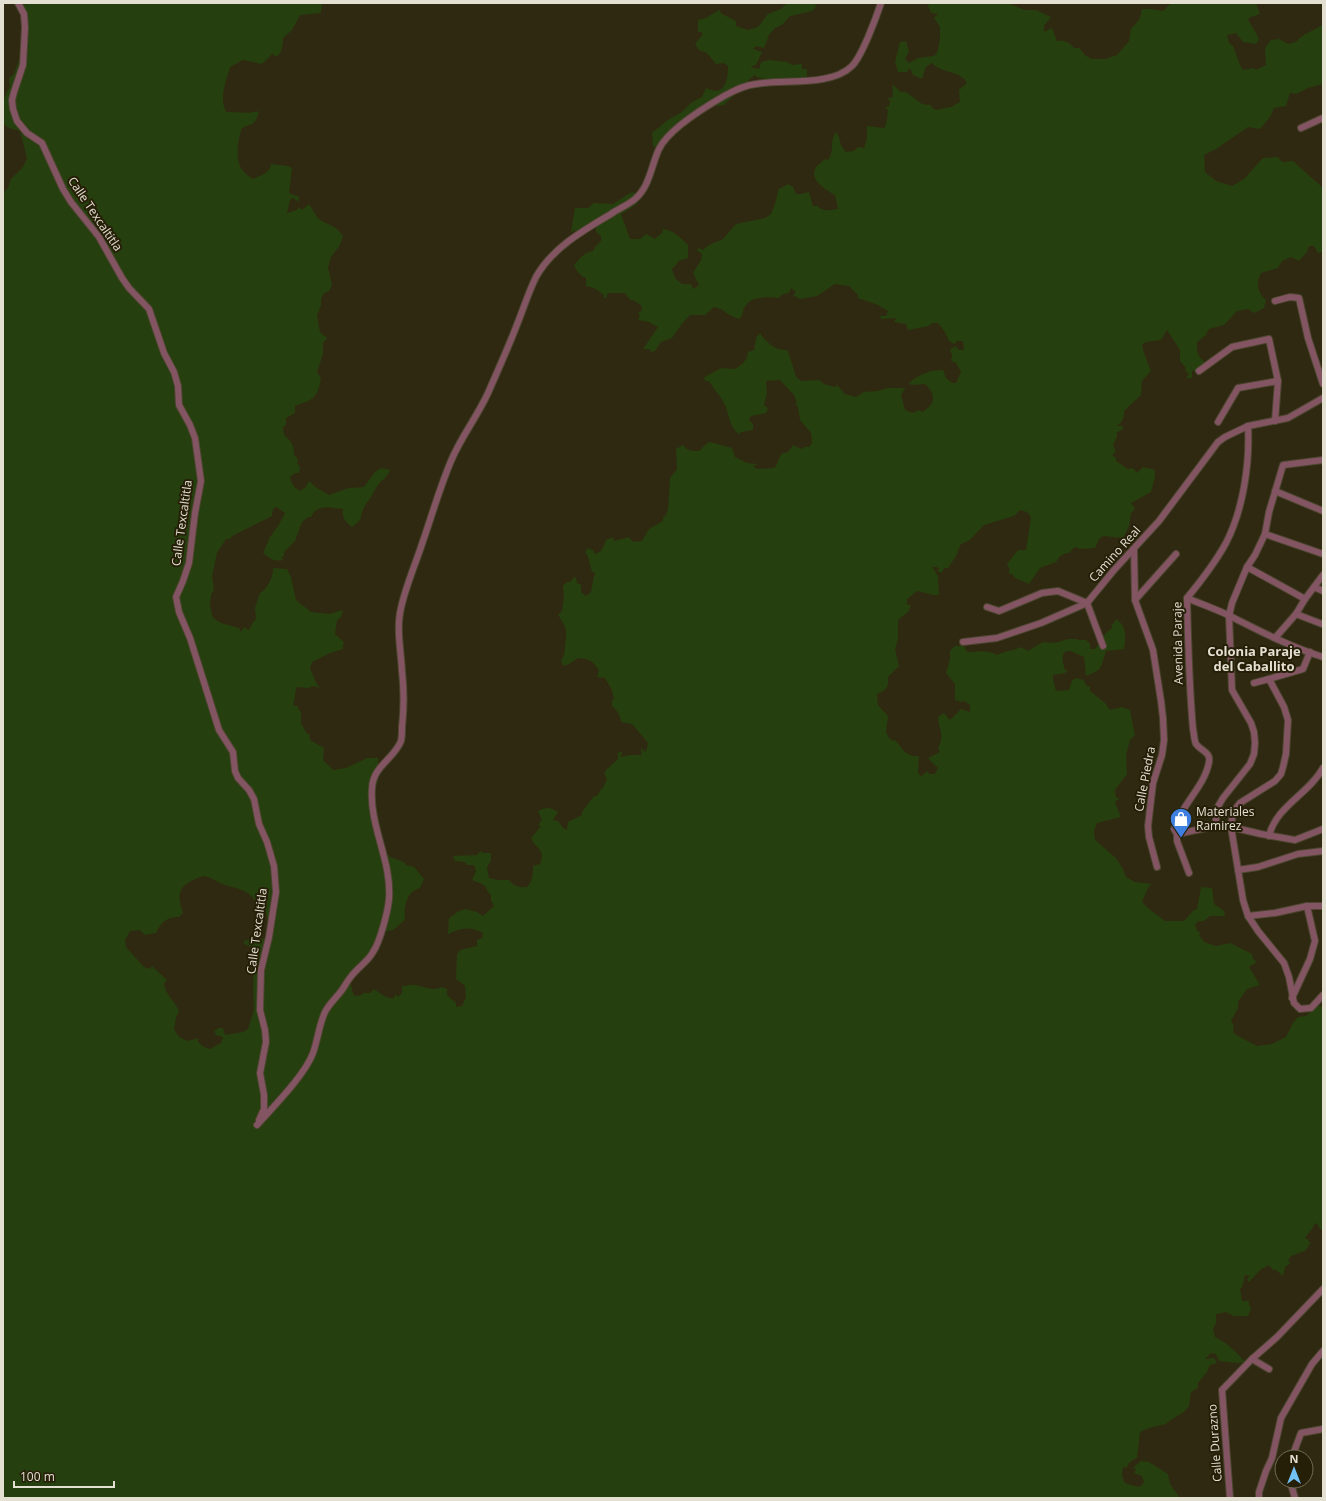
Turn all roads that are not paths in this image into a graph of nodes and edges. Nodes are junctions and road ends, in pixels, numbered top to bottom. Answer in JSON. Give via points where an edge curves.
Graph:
{"nodes":[{"id":1,"x":18,"y":3,"type":"edge"},
{"id":2,"x":881,"y":3,"type":"edge"},
{"id":3,"x":1323,"y":118,"type":"edge"},
{"id":4,"x":1301,"y":128,"type":"dead end"},
{"id":5,"x":1275,"y":301,"type":"dead end"},
{"id":6,"x":1199,"y":371,"type":"dead end"},
{"id":7,"x":1278,"y":381,"type":"junction"},
{"id":8,"x":1323,"y":384,"type":"edge"},
{"id":9,"x":1323,"y":398,"type":"edge"},
{"id":10,"x":1276,"y":421,"type":"junction"},
{"id":11,"x":1218,"y":422,"type":"dead end"},
{"id":12,"x":1248,"y":426,"type":"junction"},
{"id":13,"x":1323,"y":460,"type":"edge"},
{"id":14,"x":1275,"y":491,"type":"junction"},
{"id":15,"x":1323,"y":511,"type":"edge"},
{"id":16,"x":1265,"y":534,"type":"junction"},
{"id":17,"x":1134,"y":549,"type":"junction"},
{"id":18,"x":1176,"y":554,"type":"dead end"},
{"id":19,"x":1323,"y":554,"type":"edge"},
{"id":20,"x":1247,"y":567,"type":"junction"},
{"id":21,"x":1323,"y":575,"type":"edge"},
{"id":22,"x":1314,"y":587,"type":"junction"},
{"id":23,"x":1323,"y":591,"type":"edge"},
{"id":24,"x":1187,"y":598,"type":"junction"},
{"id":25,"x":1305,"y":599,"type":"junction"},
{"id":26,"x":1135,"y":600,"type":"junction"},
{"id":27,"x":1087,"y":603,"type":"junction"},
{"id":28,"x":987,"y":607,"type":"dead end"},
{"id":29,"x":1296,"y":614,"type":"junction"},
{"id":30,"x":1228,"y":616,"type":"junction"},
{"id":31,"x":1322,"y":624,"type":"dead end"},
{"id":32,"x":1275,"y":638,"type":"junction"},
{"id":33,"x":962,"y":642,"type":"dead end"},
{"id":34,"x":1103,"y":646,"type":"dead end"},
{"id":35,"x":1310,"y":652,"type":"junction"},
{"id":36,"x":1322,"y":655,"type":"edge"},
{"id":37,"x":1269,"y":678,"type":"junction"},
{"id":38,"x":1254,"y":683,"type":"dead end"},
{"id":39,"x":1323,"y":768,"type":"edge"},
{"id":40,"x":1216,"y":826,"type":"junction"},
{"id":41,"x":1231,"y":827,"type":"junction"},
{"id":42,"x":1323,"y":830,"type":"edge"},
{"id":43,"x":1177,"y":834,"type":"junction"},
{"id":44,"x":1269,"y":836,"type":"junction"},
{"id":45,"x":1323,"y":851,"type":"edge"},
{"id":46,"x":1157,"y":867,"type":"dead end"},
{"id":47,"x":1238,"y":870,"type":"junction"},
{"id":48,"x":1188,"y":873,"type":"dead end"},
{"id":49,"x":1307,"y":906,"type":"junction"},
{"id":50,"x":1323,"y":906,"type":"edge"},
{"id":51,"x":1248,"y":916,"type":"junction"},
{"id":52,"x":1323,"y":994,"type":"edge"},
{"id":53,"x":1292,"y":998,"type":"junction"},
{"id":54,"x":1323,"y":1289,"type":"edge"},
{"id":55,"x":1323,"y":1351,"type":"edge"},
{"id":56,"x":1252,"y":1359,"type":"junction"},
{"id":57,"x":1269,"y":1369,"type":"dead end"},
{"id":58,"x":1323,"y":1429,"type":"edge"},
{"id":59,"x":1295,"y":1449,"type":"edge"},
{"id":60,"x":1230,"y":1498,"type":"edge"},
{"id":61,"x":1259,"y":1498,"type":"edge"}],
"edges":[{"from":1,"to":2,"type":"street","name":"Calle Texcaltitla","via":[[24,14],[25,27],[23,65],[12,100],[17,121],[27,133],[42,143],[67,196],[99,237],[129,288],[149,309],[164,353],[174,372],[179,405],[190,424],[194,438],[201,481],[189,563],[176,597],[219,730],[233,752],[238,778],[254,799],[259,824],[274,866],[276,892],[261,970],[260,1010],[266,1042],[260,1073],[264,1108],[257,1125],[307,1064],[313,1053],[325,1012],[348,979],[373,952],[382,928],[389,902],[389,886],[372,812],[372,784],[379,769],[401,741],[403,672],[400,610],[450,462],[486,398],[535,279],[551,256],[580,232],[634,200],[644,188],[665,139],[690,119],[744,87],[757,83],[829,78],[853,65]]},
{"from":3,"to":4,"type":"street"},
{"from":5,"to":8,"type":"street","via":[[1290,297],[1299,298],[1308,338]]},
{"from":6,"to":7,"type":"street","via":[[1232,347],[1269,339]]},
{"from":7,"to":10,"type":"street"},
{"from":7,"to":11,"type":"street","via":[[1238,388]]},
{"from":9,"to":10,"type":"street","name":"Camino Real","via":[[1288,418]]},
{"from":10,"to":12,"type":"street","name":"Camino Real"},
{"from":12,"to":17,"type":"street","name":"Camino Real","via":[[1218,442],[1159,521]]},
{"from":12,"to":24,"type":"street","name":"Avenida Paraje","via":[[1249,456],[1234,521],[1226,543]]},
{"from":13,"to":14,"type":"street","via":[[1284,466]]},
{"from":14,"to":15,"type":"street"},
{"from":14,"to":16,"type":"street"},
{"from":16,"to":19,"type":"street"},
{"from":16,"to":20,"type":"street"},
{"from":17,"to":26,"type":"street","name":"Calle Piedra"},
{"from":17,"to":27,"type":"street","name":"Camino Real"},
{"from":18,"to":26,"type":"street"},
{"from":20,"to":25,"type":"street"},
{"from":20,"to":30,"type":"street"},
{"from":21,"to":22,"type":"street"},
{"from":22,"to":23,"type":"street"},
{"from":22,"to":25,"type":"street"},
{"from":24,"to":30,"type":"street"},
{"from":24,"to":43,"type":"street","name":"Avenida Paraje","via":[[1190,699],[1194,731],[1196,743],[1209,755],[1210,760],[1200,784],[1176,820],[1174,829]]},
{"from":25,"to":29,"type":"street"},
{"from":26,"to":46,"type":"street","name":"Calle Piedra","via":[[1153,650],[1163,718],[1162,755],[1153,784],[1148,826],[1148,838]]},
{"from":27,"to":28,"type":"street","via":[[1058,591],[1042,593],[999,611]]},
{"from":27,"to":33,"type":"street","name":"Camino Real","via":[[997,638]]},
{"from":27,"to":34,"type":"street"},
{"from":29,"to":31,"type":"street"},
{"from":29,"to":32,"type":"street"},
{"from":30,"to":32,"type":"street"},
{"from":30,"to":40,"type":"street","via":[[1232,690],[1252,723],[1255,743],[1250,764],[1216,810]]},
{"from":32,"to":35,"type":"street"},
{"from":35,"to":36,"type":"street"},
{"from":35,"to":37,"type":"street","via":[[1303,669]]},
{"from":37,"to":38,"type":"street"},
{"from":37,"to":41,"type":"street","via":[[1288,720],[1283,767],[1275,781],[1240,803],[1232,812]]},
{"from":39,"to":44,"type":"street","via":[[1310,785],[1276,818]]},
{"from":40,"to":41,"type":"street"},
{"from":40,"to":43,"type":"street"},
{"from":41,"to":44,"type":"street"},
{"from":41,"to":47,"type":"street"},
{"from":42,"to":44,"type":"street","via":[[1295,840]]},
{"from":43,"to":48,"type":"street"},
{"from":45,"to":47,"type":"street","via":[[1298,854],[1258,867]]},
{"from":47,"to":51,"type":"street"},
{"from":49,"to":50,"type":"street"},
{"from":49,"to":51,"type":"street"},
{"from":49,"to":53,"type":"street","via":[[1315,941],[1310,959]]},
{"from":51,"to":53,"type":"street","via":[[1284,963]]},
{"from":52,"to":53,"type":"street","via":[[1311,1008],[1300,1009]]},
{"from":54,"to":56,"type":"street","name":"Calle Durazno"},
{"from":55,"to":61,"type":"street","via":[[1312,1364],[1280,1418],[1272,1458]]},
{"from":56,"to":57,"type":"street"},
{"from":56,"to":60,"type":"street","name":"Calle Durazno","via":[[1222,1390]]},
{"from":58,"to":59,"type":"street","via":[[1301,1432]]}]}
